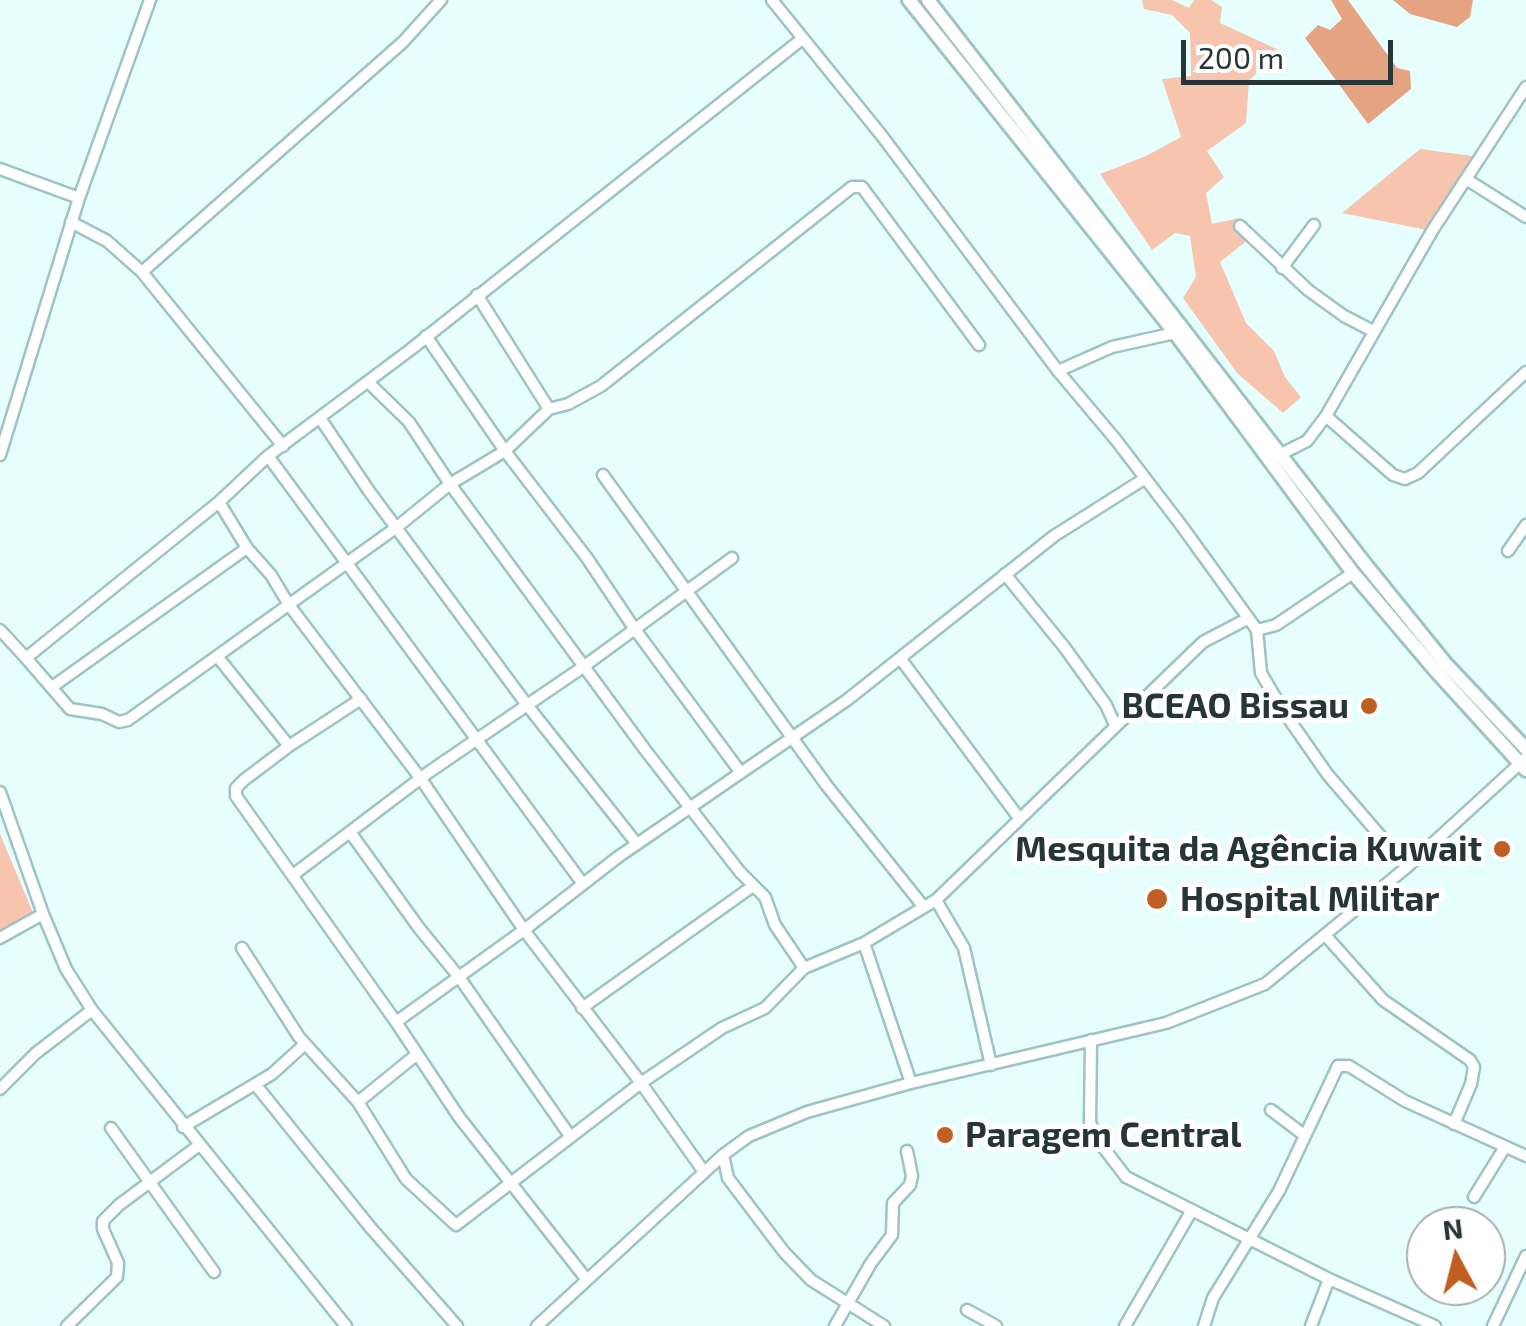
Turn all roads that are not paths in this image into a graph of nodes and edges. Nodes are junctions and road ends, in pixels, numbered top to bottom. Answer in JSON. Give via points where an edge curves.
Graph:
{"nodes":[{"id":1,"x":150,"y":0,"type":"edge"},
{"id":2,"x":441,"y":0,"type":"edge"},
{"id":3,"x":772,"y":0,"type":"edge"},
{"id":4,"x":909,"y":0,"type":"edge"},
{"id":5,"x":928,"y":0,"type":"edge"},
{"id":6,"x":802,"y":39,"type":"junction"},
{"id":7,"x":1526,"y":87,"type":"edge"},
{"id":8,"x":0,"y":169,"type":"edge"},
{"id":9,"x":1466,"y":180,"type":"junction"},
{"id":10,"x":79,"y":198,"type":"junction"},
{"id":11,"x":1525,"y":213,"type":"edge"},
{"id":12,"x":72,"y":222,"type":"junction"},
{"id":13,"x":1314,"y":225,"type":"dead end"},
{"id":14,"x":1240,"y":226,"type":"dead end"},
{"id":15,"x":1282,"y":268,"type":"junction"},
{"id":16,"x":142,"y":272,"type":"junction"},
{"id":17,"x":476,"y":295,"type":"junction"},
{"id":18,"x":1373,"y":331,"type":"junction"},
{"id":19,"x":1175,"y":333,"type":"junction"},
{"id":20,"x":426,"y":336,"type":"junction"},
{"id":21,"x":979,"y":346,"type":"dead end"},
{"id":22,"x":1058,"y":372,"type":"junction"},
{"id":23,"x":1526,"y":372,"type":"edge"},
{"id":24,"x":368,"y":382,"type":"junction"},
{"id":25,"x":548,"y":410,"type":"junction"},
{"id":26,"x":1326,"y":416,"type":"junction"},
{"id":27,"x":320,"y":418,"type":"junction"},
{"id":28,"x":283,"y":446,"type":"junction"},
{"id":29,"x":505,"y":451,"type":"junction"},
{"id":30,"x":1281,"y":454,"type":"junction"},
{"id":31,"x":0,"y":455,"type":"edge"},
{"id":32,"x":268,"y":456,"type":"junction"},
{"id":33,"x":604,"y":474,"type":"dead end"},
{"id":34,"x":1144,"y":479,"type":"junction"},
{"id":35,"x":450,"y":484,"type":"junction"},
{"id":36,"x":219,"y":502,"type":"junction"},
{"id":37,"x":1526,"y":525,"type":"edge"},
{"id":38,"x":397,"y":528,"type":"junction"},
{"id":39,"x":246,"y":548,"type":"junction"},
{"id":40,"x":1508,"y":551,"type":"dead end"},
{"id":41,"x":732,"y":558,"type":"dead end"},
{"id":42,"x":346,"y":564,"type":"junction"},
{"id":43,"x":1353,"y":573,"type":"junction"},
{"id":44,"x":1005,"y":574,"type":"junction"},
{"id":45,"x":688,"y":590,"type":"junction"},
{"id":46,"x":289,"y":604,"type":"junction"},
{"id":47,"x":1246,"y":619,"type":"junction"},
{"id":48,"x":634,"y":628,"type":"junction"},
{"id":49,"x":0,"y":630,"type":"edge"},
{"id":50,"x":1258,"y":630,"type":"junction"},
{"id":51,"x":218,"y":656,"type":"junction"},
{"id":52,"x":26,"y":658,"type":"junction"},
{"id":53,"x":900,"y":658,"type":"junction"},
{"id":54,"x":583,"y":667,"type":"junction"},
{"id":55,"x":52,"y":688,"type":"junction"},
{"id":56,"x":362,"y":699,"type":"junction"},
{"id":57,"x":527,"y":705,"type":"junction"},
{"id":58,"x":1115,"y":724,"type":"junction"},
{"id":59,"x":792,"y":737,"type":"junction"},
{"id":60,"x":477,"y":739,"type":"junction"},
{"id":61,"x":289,"y":746,"type":"junction"},
{"id":62,"x":1526,"y":748,"type":"edge"},
{"id":63,"x":1524,"y":764,"type":"edge"},
{"id":64,"x":741,"y":773,"type":"junction"},
{"id":65,"x":420,"y":779,"type":"junction"},
{"id":66,"x":0,"y":792,"type":"edge"},
{"id":67,"x":690,"y":809,"type":"junction"},
{"id":68,"x":1019,"y":818,"type":"junction"},
{"id":69,"x":350,"y":832,"type":"junction"},
{"id":70,"x":637,"y":844,"type":"junction"},
{"id":71,"x":1407,"y":866,"type":"junction"},
{"id":72,"x":292,"y":875,"type":"junction"},
{"id":73,"x":583,"y":884,"type":"junction"},
{"id":74,"x":753,"y":886,"type":"junction"},
{"id":75,"x":936,"y":900,"type":"junction"},
{"id":76,"x":924,"y":906,"type":"junction"},
{"id":77,"x":43,"y":914,"type":"junction"},
{"id":78,"x":524,"y":930,"type":"junction"},
{"id":79,"x":1326,"y":936,"type":"junction"},
{"id":80,"x":0,"y":938,"type":"edge"},
{"id":81,"x":864,"y":943,"type":"junction"},
{"id":82,"x":242,"y":948,"type":"dead end"},
{"id":83,"x":804,"y":968,"type":"junction"},
{"id":84,"x":459,"y":977,"type":"junction"},
{"id":85,"x":582,"y":1008,"type":"junction"},
{"id":86,"x":92,"y":1010,"type":"junction"},
{"id":87,"x":396,"y":1022,"type":"junction"},
{"id":88,"x":1091,"y":1040,"type":"junction"},
{"id":89,"x":305,"y":1044,"type":"junction"},
{"id":90,"x":416,"y":1055,"type":"junction"},
{"id":91,"x":991,"y":1065,"type":"junction"},
{"id":92,"x":911,"y":1082,"type":"junction"},
{"id":93,"x":642,"y":1083,"type":"junction"},
{"id":94,"x":255,"y":1084,"type":"junction"},
{"id":95,"x":0,"y":1090,"type":"edge"},
{"id":96,"x":358,"y":1102,"type":"junction"},
{"id":97,"x":1270,"y":1110,"type":"dead end"},
{"id":98,"x":1454,"y":1124,"type":"junction"},
{"id":99,"x":183,"y":1127,"type":"junction"},
{"id":100,"x":110,"y":1128,"type":"dead end"},
{"id":101,"x":1304,"y":1135,"type":"junction"},
{"id":102,"x":570,"y":1136,"type":"junction"},
{"id":103,"x":198,"y":1146,"type":"junction"},
{"id":104,"x":1505,"y":1147,"type":"junction"},
{"id":105,"x":907,"y":1151,"type":"dead end"},
{"id":106,"x":723,"y":1155,"type":"junction"},
{"id":107,"x":1526,"y":1156,"type":"edge"},
{"id":108,"x":704,"y":1172,"type":"junction"},
{"id":109,"x":512,"y":1181,"type":"junction"},
{"id":110,"x":148,"y":1183,"type":"junction"},
{"id":111,"x":1474,"y":1197,"type":"dead end"},
{"id":112,"x":1192,"y":1210,"type":"junction"},
{"id":113,"x":1253,"y":1239,"type":"junction"},
{"id":114,"x":1526,"y":1256,"type":"edge"},
{"id":115,"x":214,"y":1272,"type":"dead end"},
{"id":116,"x":1329,"y":1279,"type":"junction"},
{"id":117,"x":588,"y":1280,"type":"junction"},
{"id":118,"x":846,"y":1304,"type":"junction"},
{"id":119,"x":967,"y":1310,"type":"dead end"},
{"id":120,"x":340,"y":1324,"type":"edge"},
{"id":121,"x":67,"y":1326,"type":"edge"},
{"id":122,"x":457,"y":1326,"type":"edge"},
{"id":123,"x":537,"y":1326,"type":"edge"},
{"id":124,"x":834,"y":1326,"type":"edge"},
{"id":125,"x":884,"y":1326,"type":"edge"},
{"id":126,"x":996,"y":1326,"type":"edge"},
{"id":127,"x":1125,"y":1326,"type":"edge"},
{"id":128,"x":1204,"y":1326,"type":"edge"},
{"id":129,"x":1311,"y":1326,"type":"edge"},
{"id":130,"x":1435,"y":1326,"type":"edge"},
{"id":131,"x":1493,"y":1326,"type":"edge"}],
"edges":[{"from":1,"to":10,"type":"street"},
{"from":2,"to":16,"type":"street","via":[[403,42]]},
{"from":3,"to":6,"type":"street"},
{"from":4,"to":19,"type":"main road"},
{"from":5,"to":30,"type":"main road"},
{"from":6,"to":17,"type":"street"},
{"from":6,"to":22,"type":"street"},
{"from":7,"to":9,"type":"street"},
{"from":8,"to":10,"type":"street"},
{"from":9,"to":11,"type":"street"},
{"from":9,"to":18,"type":"street"},
{"from":10,"to":12,"type":"street"},
{"from":12,"to":16,"type":"street"},
{"from":12,"to":31,"type":"street"},
{"from":13,"to":15,"type":"street"},
{"from":14,"to":15,"type":"street"},
{"from":15,"to":18,"type":"street"},
{"from":16,"to":28,"type":"street"},
{"from":17,"to":20,"type":"street"},
{"from":17,"to":25,"type":"street"},
{"from":18,"to":26,"type":"street"},
{"from":19,"to":22,"type":"street","via":[[1112,348]]},
{"from":19,"to":43,"type":"main road"},
{"from":20,"to":24,"type":"street"},
{"from":20,"to":29,"type":"street"},
{"from":21,"to":25,"type":"street","via":[[862,187],[852,187],[601,386]]},
{"from":22,"to":34,"type":"street"},
{"from":23,"to":26,"type":"street","via":[[1405,480]]},
{"from":24,"to":27,"type":"street"},
{"from":24,"to":35,"type":"street","via":[[409,422]]},
{"from":25,"to":29,"type":"street"},
{"from":26,"to":30,"type":"street","via":[[1307,441]]},
{"from":27,"to":28,"type":"street"},
{"from":27,"to":38,"type":"street"},
{"from":28,"to":32,"type":"street"},
{"from":29,"to":35,"type":"street"},
{"from":29,"to":48,"type":"street"},
{"from":30,"to":62,"type":"main road","via":[[1445,663]]},
{"from":32,"to":36,"type":"street"},
{"from":32,"to":42,"type":"street"},
{"from":33,"to":45,"type":"street"},
{"from":34,"to":44,"type":"street"},
{"from":34,"to":47,"type":"street"},
{"from":35,"to":38,"type":"street"},
{"from":35,"to":54,"type":"street"},
{"from":36,"to":39,"type":"street"},
{"from":36,"to":52,"type":"street"},
{"from":37,"to":40,"type":"street"},
{"from":38,"to":42,"type":"street"},
{"from":38,"to":57,"type":"street"},
{"from":39,"to":46,"type":"street"},
{"from":39,"to":55,"type":"street"},
{"from":41,"to":45,"type":"street"},
{"from":42,"to":46,"type":"street"},
{"from":42,"to":60,"type":"street"},
{"from":43,"to":50,"type":"street"},
{"from":43,"to":63,"type":"main road"},
{"from":44,"to":53,"type":"street"},
{"from":44,"to":58,"type":"street","via":[[1076,662]]},
{"from":45,"to":48,"type":"street"},
{"from":45,"to":59,"type":"street"},
{"from":46,"to":51,"type":"street"},
{"from":46,"to":56,"type":"street"},
{"from":47,"to":50,"type":"street"},
{"from":47,"to":58,"type":"street","via":[[1204,642]]},
{"from":48,"to":54,"type":"street"},
{"from":48,"to":64,"type":"street"},
{"from":49,"to":52,"type":"street"},
{"from":50,"to":71,"type":"street","via":[[1262,673],[1284,712]]},
{"from":51,"to":55,"type":"street","via":[[122,722],[73,711]]},
{"from":51,"to":61,"type":"street"},
{"from":52,"to":55,"type":"street"},
{"from":53,"to":59,"type":"street"},
{"from":53,"to":68,"type":"street"},
{"from":54,"to":57,"type":"street"},
{"from":54,"to":67,"type":"street"},
{"from":56,"to":61,"type":"street"},
{"from":56,"to":65,"type":"street"},
{"from":57,"to":60,"type":"street"},
{"from":57,"to":70,"type":"street"},
{"from":58,"to":68,"type":"street"},
{"from":59,"to":64,"type":"street"},
{"from":59,"to":76,"type":"street"},
{"from":60,"to":65,"type":"street"},
{"from":60,"to":73,"type":"street"},
{"from":61,"to":72,"type":"street","via":[[235,792]]},
{"from":63,"to":71,"type":"street"},
{"from":64,"to":67,"type":"street"},
{"from":65,"to":69,"type":"street"},
{"from":65,"to":78,"type":"street"},
{"from":66,"to":77,"type":"street"},
{"from":67,"to":70,"type":"street"},
{"from":67,"to":74,"type":"street"},
{"from":68,"to":75,"type":"street"},
{"from":69,"to":72,"type":"street"},
{"from":69,"to":84,"type":"street"},
{"from":70,"to":73,"type":"street"},
{"from":71,"to":79,"type":"street"},
{"from":72,"to":87,"type":"street"},
{"from":73,"to":78,"type":"street"},
{"from":74,"to":83,"type":"street"},
{"from":74,"to":85,"type":"street"},
{"from":75,"to":76,"type":"street"},
{"from":75,"to":91,"type":"street","via":[[964,948]]},
{"from":76,"to":81,"type":"street"},
{"from":77,"to":80,"type":"street"},
{"from":77,"to":86,"type":"street"},
{"from":78,"to":84,"type":"street"},
{"from":78,"to":85,"type":"street"},
{"from":79,"to":88,"type":"street","via":[[1249,992],[1166,1023]]},
{"from":79,"to":98,"type":"street","via":[[1382,1000],[1470,1060],[1471,1084]]},
{"from":81,"to":83,"type":"street"},
{"from":81,"to":92,"type":"street"},
{"from":82,"to":89,"type":"street"},
{"from":83,"to":93,"type":"street","via":[[765,1008],[722,1028]]},
{"from":84,"to":87,"type":"street"},
{"from":84,"to":102,"type":"street"},
{"from":85,"to":93,"type":"street"},
{"from":86,"to":95,"type":"street"},
{"from":86,"to":99,"type":"street"},
{"from":87,"to":90,"type":"street"},
{"from":88,"to":91,"type":"street"},
{"from":88,"to":112,"type":"street","via":[[1096,1138],[1126,1177]]},
{"from":89,"to":94,"type":"street"},
{"from":89,"to":96,"type":"street"},
{"from":90,"to":96,"type":"street"},
{"from":90,"to":109,"type":"street"},
{"from":91,"to":92,"type":"street"},
{"from":92,"to":106,"type":"street","via":[[807,1112],[749,1136]]},
{"from":93,"to":102,"type":"street"},
{"from":93,"to":108,"type":"street"},
{"from":94,"to":99,"type":"street"},
{"from":94,"to":122,"type":"street"},
{"from":96,"to":109,"type":"street","via":[[406,1178],[451,1223],[462,1222]]},
{"from":97,"to":101,"type":"street"},
{"from":98,"to":101,"type":"street","via":[[1343,1065]]},
{"from":98,"to":104,"type":"street"},
{"from":99,"to":103,"type":"street"},
{"from":100,"to":110,"type":"street"},
{"from":101,"to":113,"type":"street"},
{"from":102,"to":109,"type":"street"},
{"from":103,"to":110,"type":"street"},
{"from":103,"to":120,"type":"street"},
{"from":104,"to":107,"type":"street"},
{"from":104,"to":111,"type":"street"},
{"from":105,"to":118,"type":"street","via":[[912,1176],[894,1203],[892,1234]]},
{"from":106,"to":108,"type":"street"},
{"from":106,"to":118,"type":"street","via":[[728,1178],[784,1252]]},
{"from":108,"to":117,"type":"street"},
{"from":109,"to":117,"type":"street"},
{"from":110,"to":115,"type":"street"},
{"from":110,"to":121,"type":"street","via":[[103,1221],[117,1277]]},
{"from":112,"to":113,"type":"street"},
{"from":112,"to":127,"type":"street"},
{"from":113,"to":116,"type":"street"},
{"from":113,"to":128,"type":"street","via":[[1214,1298]]},
{"from":114,"to":131,"type":"street"},
{"from":116,"to":129,"type":"street"},
{"from":116,"to":130,"type":"street"},
{"from":117,"to":123,"type":"street"},
{"from":118,"to":124,"type":"street"},
{"from":118,"to":125,"type":"street"},
{"from":119,"to":126,"type":"street"}]}
